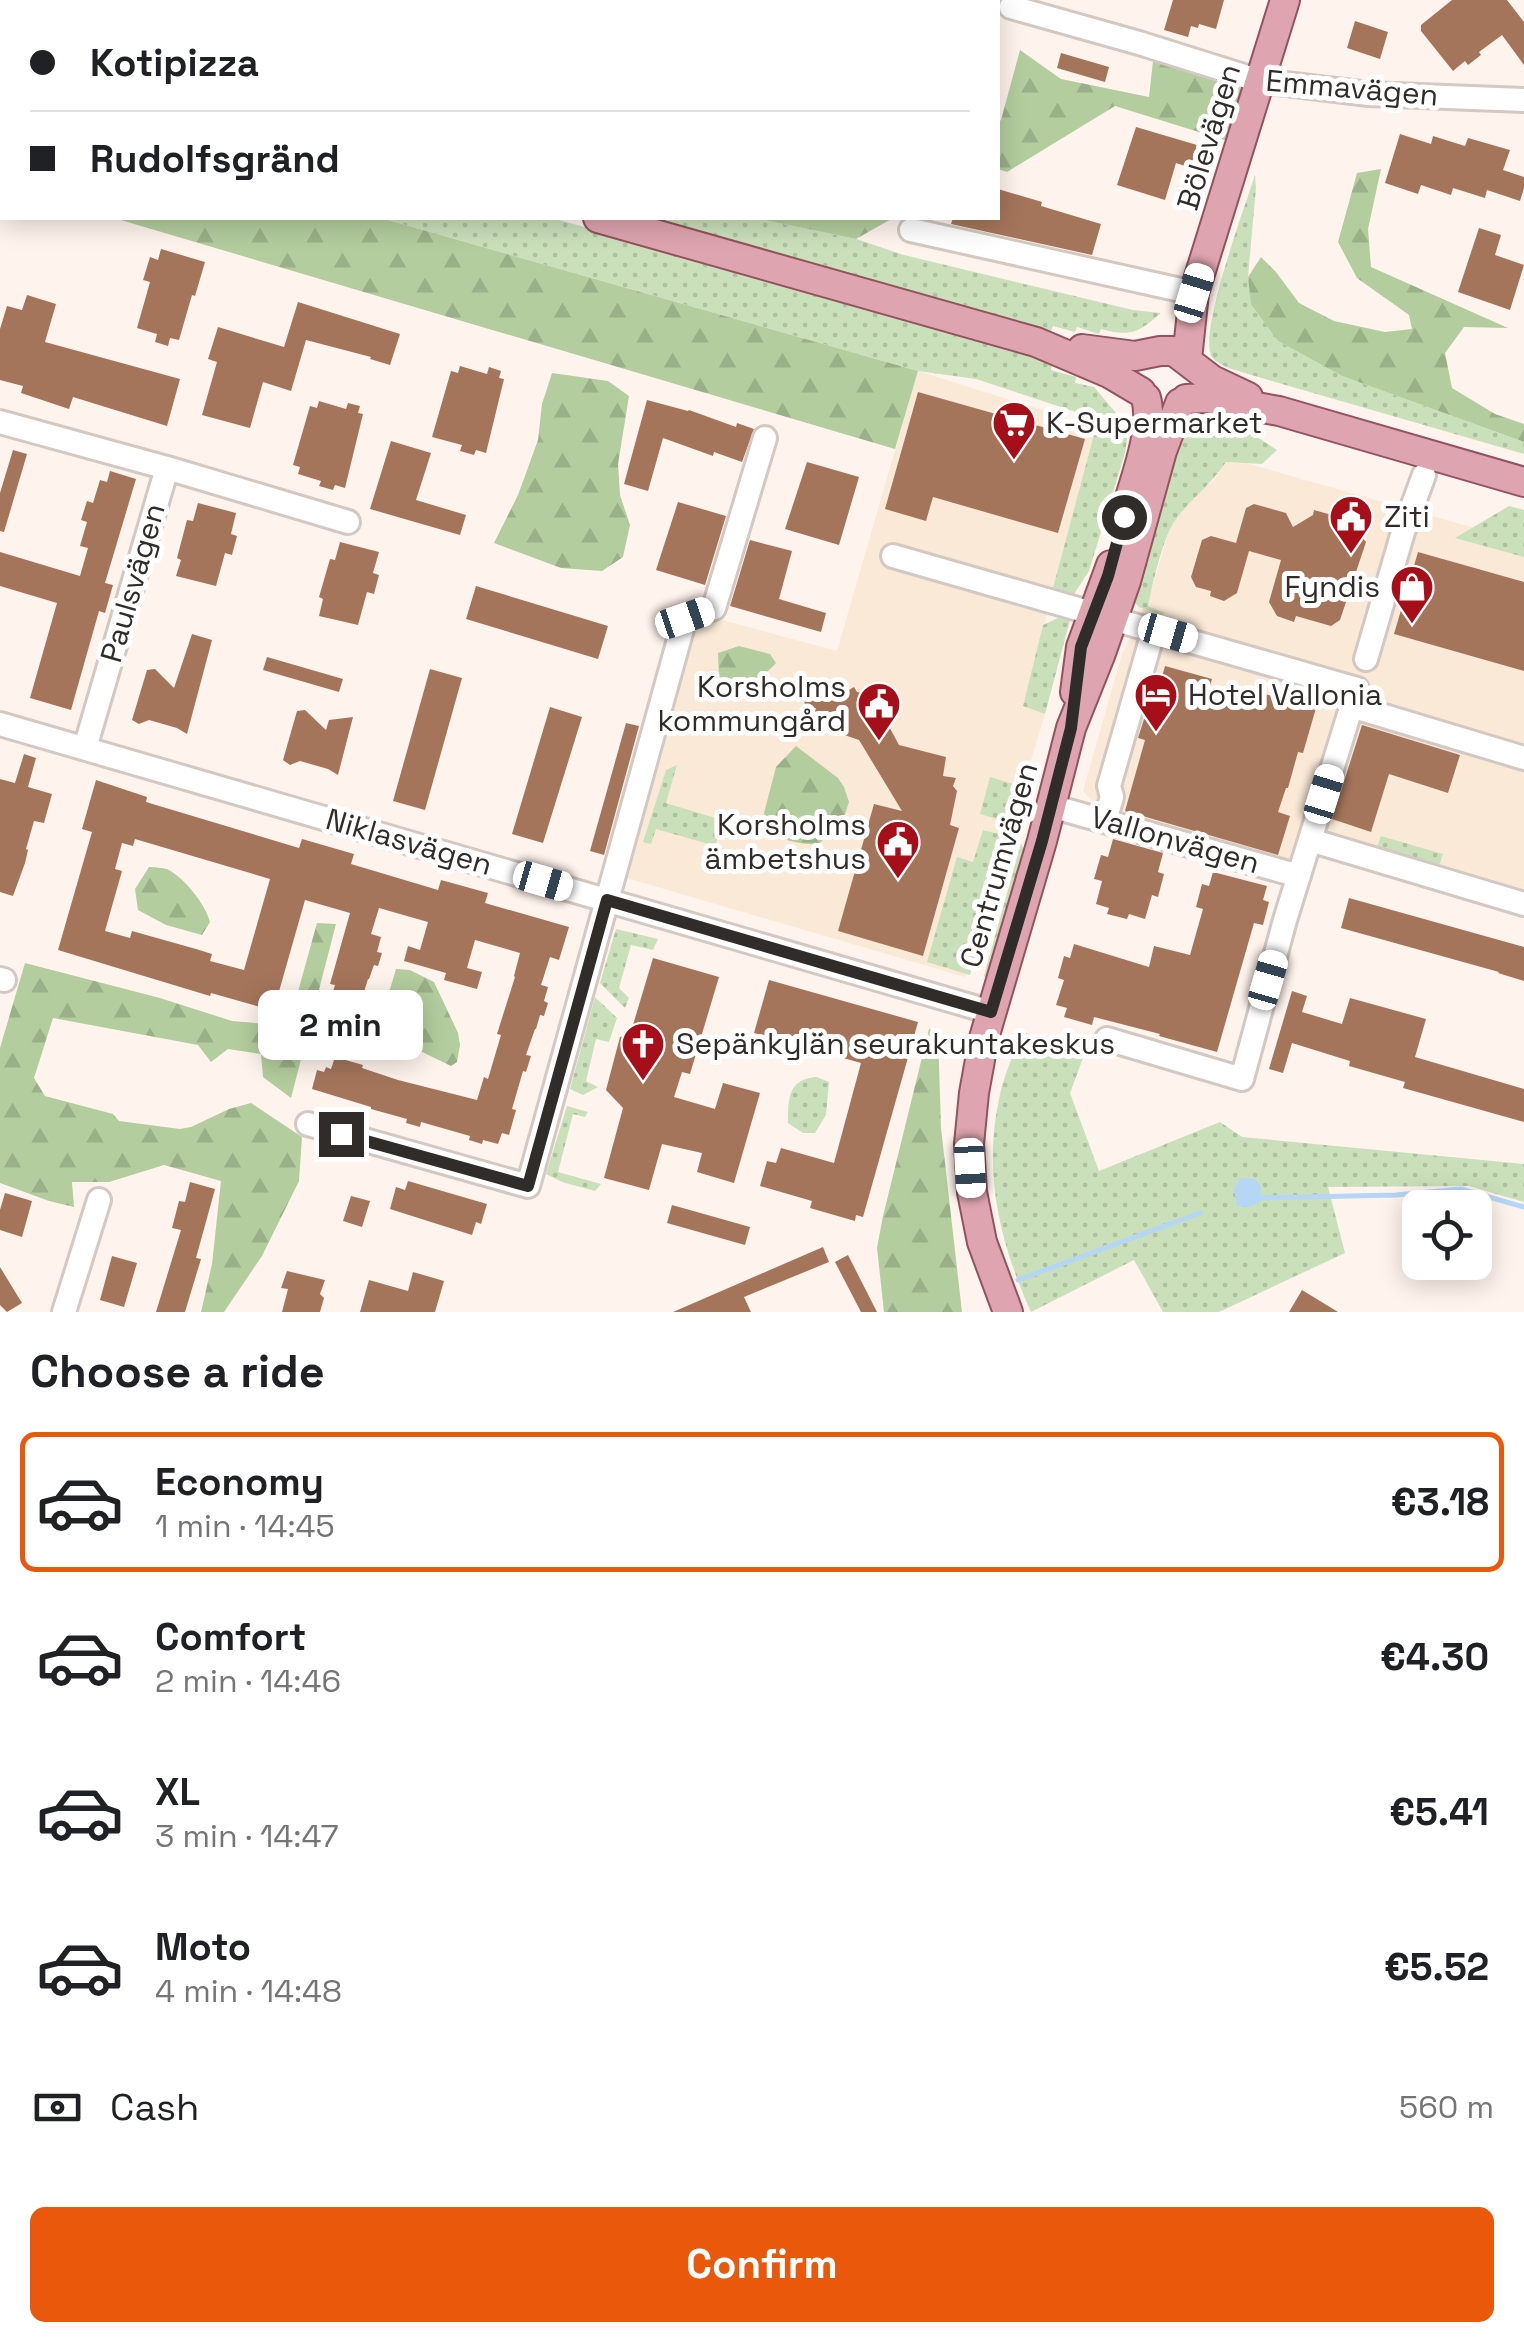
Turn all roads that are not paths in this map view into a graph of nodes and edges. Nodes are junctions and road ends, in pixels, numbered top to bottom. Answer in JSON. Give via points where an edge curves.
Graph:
{"nodes":[{"id":1,"x":1285,"y":0,"type":"edge"},
{"id":2,"x":1011,"y":7,"type":"dead end"},
{"id":3,"x":1260,"y":82,"type":"junction"},
{"id":4,"x":1524,"y":100,"type":"edge"},
{"id":5,"x":605,"y":220,"type":"edge"},
{"id":6,"x":911,"y":230,"type":"dead end"},
{"id":7,"x":1194,"y":293,"type":"junction"},
{"id":8,"x":1036,"y":342,"type":"junction"},
{"id":9,"x":1173,"y":357,"type":"junction"},
{"id":10,"x":1144,"y":395,"type":"junction"},
{"id":11,"x":1183,"y":401,"type":"junction"},
{"id":12,"x":1279,"y":411,"type":"junction"},
{"id":13,"x":0,"y":422,"type":"edge"},
{"id":14,"x":765,"y":438,"type":"dead end"},
{"id":15,"x":167,"y":468,"type":"junction"},
{"id":16,"x":1424,"y":475,"type":"dead end"},
{"id":17,"x":1524,"y":482,"type":"edge"},
{"id":18,"x":348,"y":522,"type":"dead end"},
{"id":19,"x":893,"y":556,"type":"dead end"},
{"id":20,"x":1095,"y":612,"type":"junction"},
{"id":21,"x":1154,"y":629,"type":"junction"},
{"id":22,"x":1366,"y":659,"type":"dead end"},
{"id":23,"x":1354,"y":697,"type":"junction"},
{"id":24,"x":0,"y":724,"type":"edge"},
{"id":25,"x":85,"y":748,"type":"junction"},
{"id":26,"x":1524,"y":758,"type":"edge"},
{"id":27,"x":1051,"y":806,"type":"junction"},
{"id":28,"x":1105,"y":820,"type":"junction"},
{"id":29,"x":1310,"y":840,"type":"junction"},
{"id":30,"x":1299,"y":876,"type":"junction"},
{"id":31,"x":607,"y":900,"type":"junction"},
{"id":32,"x":1524,"y":904,"type":"edge"},
{"id":33,"x":991,"y":1012,"type":"junction"},
{"id":34,"x":1107,"y":1039,"type":"dead end"},
{"id":35,"x":308,"y":1124,"type":"dead end"},
{"id":36,"x":99,"y":1200,"type":"dead end"},
{"id":37,"x":64,"y":1312,"type":"edge"},
{"id":38,"x":1008,"y":1312,"type":"edge"}],
"edges":[{"from":1,"to":3,"type":"main road","name":"Bölevägen"},
{"from":2,"to":3,"type":"street","name":"Emmavägen"},
{"from":3,"to":4,"type":"street","name":"Emmavägen"},
{"from":3,"to":7,"type":"main road","name":"Bölevägen"},
{"from":5,"to":8,"type":"main road"},
{"from":6,"to":7,"type":"street"},
{"from":7,"to":9,"type":"main road","name":"Bölevägen"},
{"from":8,"to":9,"type":"main road"},
{"from":8,"to":10,"type":"main road"},
{"from":9,"to":10,"type":"main road","via":[[1142,363]]},
{"from":9,"to":11,"type":"main road","via":[[1194,379]]},
{"from":9,"to":12,"type":"main road"},
{"from":10,"to":11,"type":"main road","via":[[1158,406]]},
{"from":10,"to":20,"type":"main road","name":"Centrumvägen","via":[[1148,428]]},
{"from":11,"to":12,"type":"main road","via":[[1206,398]]},
{"from":11,"to":20,"type":"main road","name":"Centrumvägen","via":[[1126,580]]},
{"from":12,"to":17,"type":"main road"},
{"from":13,"to":15,"type":"street","name":"Paulsvägen"},
{"from":14,"to":31,"type":"street","via":[[714,608],[685,618]]},
{"from":15,"to":18,"type":"street"},
{"from":15,"to":25,"type":"street","name":"Paulsvägen"},
{"from":16,"to":22,"type":"street"},
{"from":19,"to":20,"type":"street"},
{"from":20,"to":21,"type":"street"},
{"from":20,"to":27,"type":"main road","name":"Centrumvägen"},
{"from":21,"to":23,"type":"street"},
{"from":21,"to":28,"type":"street"},
{"from":23,"to":26,"type":"street"},
{"from":23,"to":29,"type":"street"},
{"from":24,"to":25,"type":"street","name":"Niklasvägen"},
{"from":25,"to":31,"type":"street","name":"Niklasvägen"},
{"from":27,"to":28,"type":"street","name":"Vallonvägen"},
{"from":27,"to":33,"type":"main road","name":"Centrumvägen"},
{"from":28,"to":30,"type":"street","name":"Vallonvägen"},
{"from":29,"to":30,"type":"street"},
{"from":29,"to":32,"type":"street"},
{"from":30,"to":34,"type":"street","via":[[1242,1079]]},
{"from":31,"to":33,"type":"street","name":"Niklasvägen"},
{"from":31,"to":35,"type":"street","via":[[528,1186]]},
{"from":33,"to":38,"type":"main road","name":"Centrumvägen","via":[[974,1092],[970,1176],[982,1242]]},
{"from":36,"to":37,"type":"street"}]}
